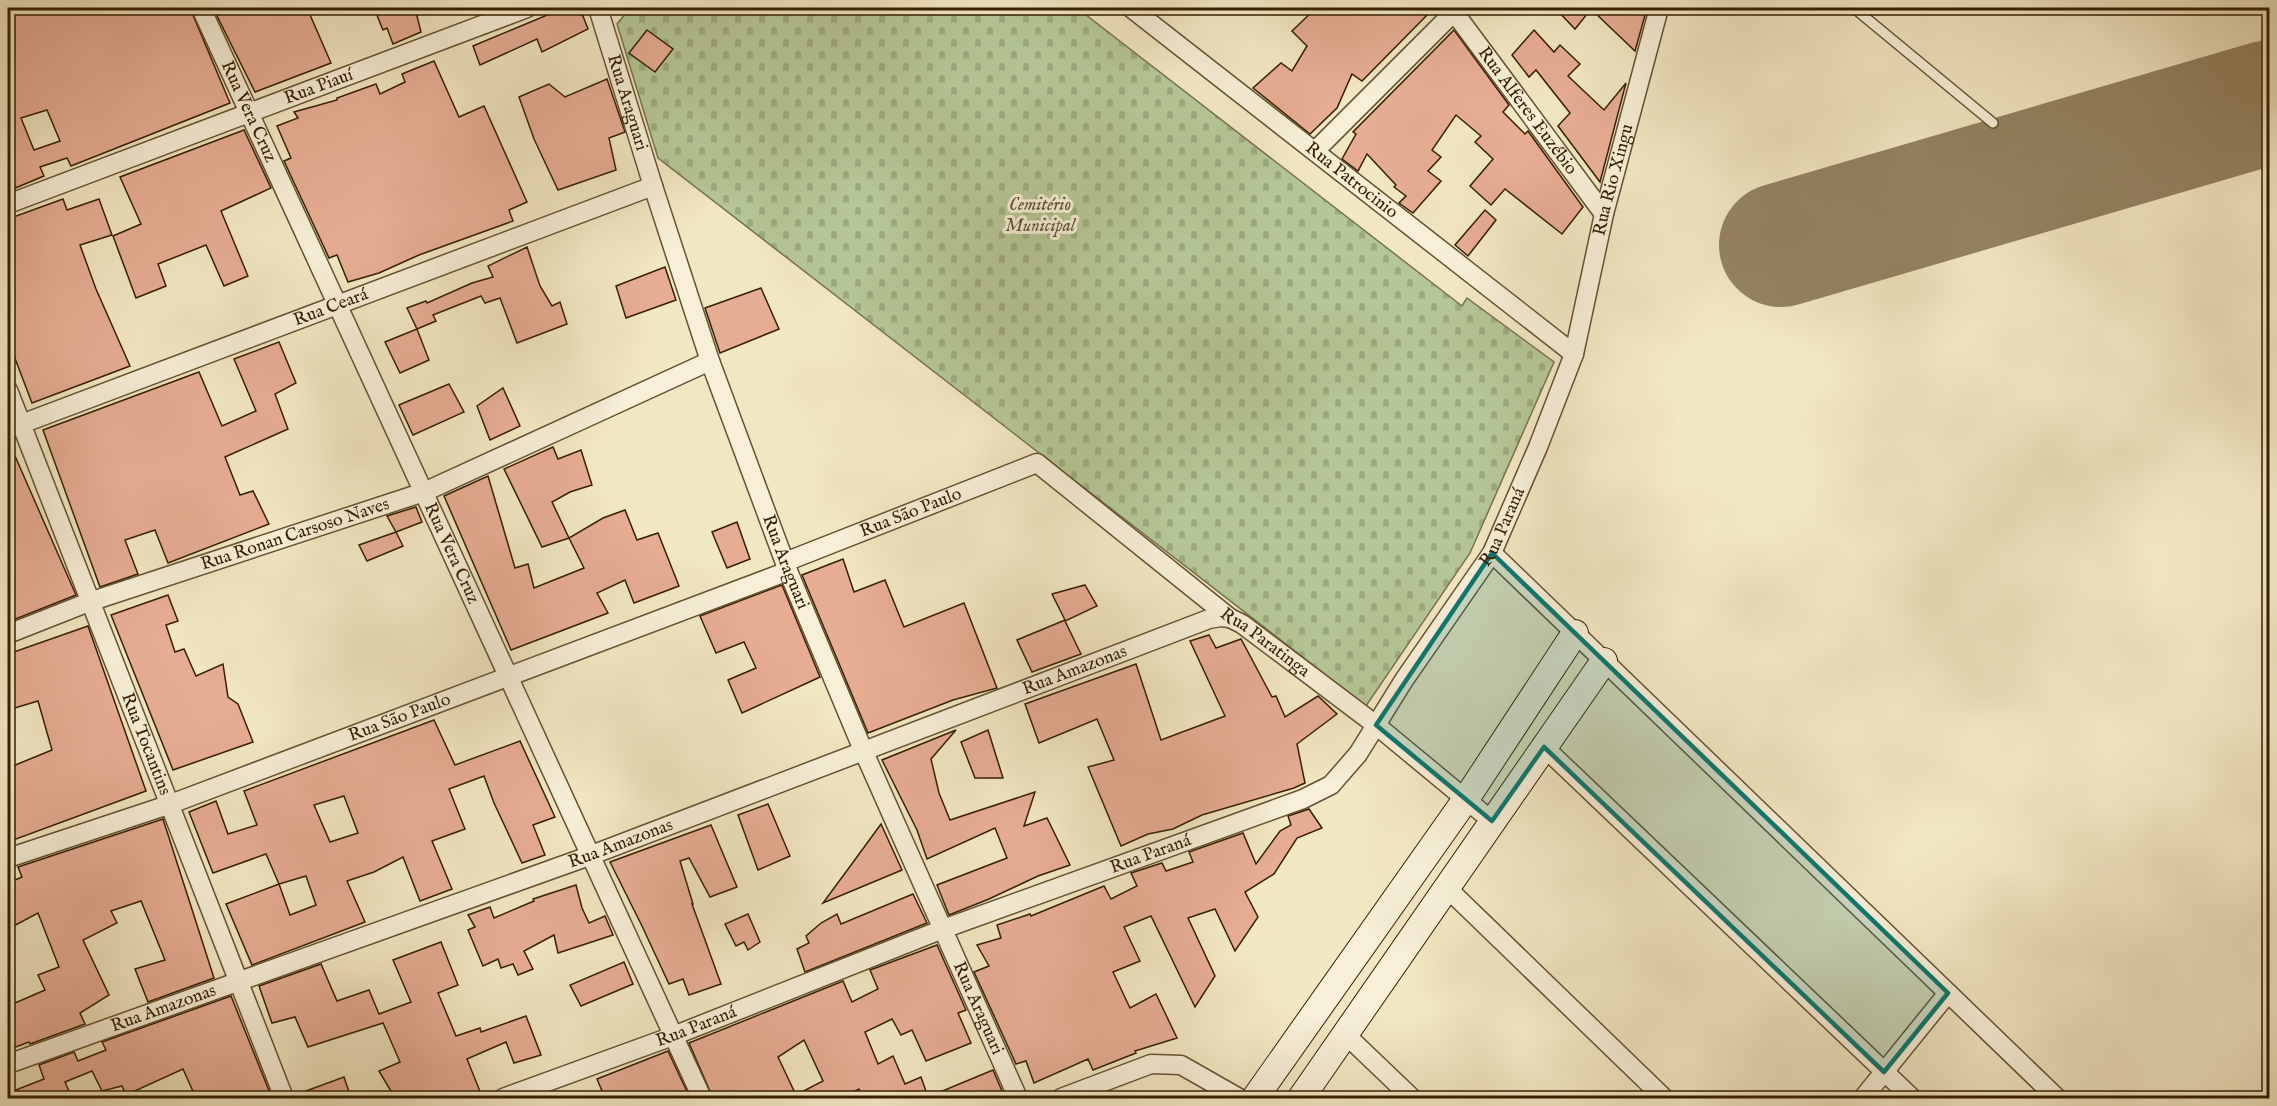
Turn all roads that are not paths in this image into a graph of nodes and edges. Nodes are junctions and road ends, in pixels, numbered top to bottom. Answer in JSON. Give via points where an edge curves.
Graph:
{"nodes":[{"id":1,"x":201,"y":8,"type":"edge"},
{"id":2,"x":527,"y":8,"type":"edge"},
{"id":3,"x":1131,"y":8,"type":"edge"},
{"id":4,"x":1659,"y":8,"type":"edge"},
{"id":5,"x":1854,"y":8,"type":"edge"},
{"id":6,"x":1454,"y":9,"type":"edge"},
{"id":7,"x":602,"y":10,"type":"edge"},
{"id":8,"x":250,"y":111,"type":"junction"},
{"id":9,"x":1993,"y":123,"type":"dead end"},
{"id":10,"x":1314,"y":151,"type":"junction"},
{"id":11,"x":652,"y":186,"type":"junction"},
{"id":12,"x":8,"y":204,"type":"edge"},
{"id":13,"x":1604,"y":214,"type":"junction"},
{"id":14,"x":339,"y":305,"type":"junction"},
{"id":15,"x":1574,"y":354,"type":"junction"},
{"id":16,"x":710,"y":361,"type":"junction"},
{"id":17,"x":8,"y":390,"type":"edge"},
{"id":18,"x":14,"y":426,"type":"edge"},
{"id":19,"x":1037,"y":463,"type":"joint"},
{"id":20,"x":424,"y":492,"type":"junction"},
{"id":21,"x":1492,"y":553,"type":"junction"},
{"id":22,"x":786,"y":567,"type":"junction"},
{"id":23,"x":89,"y":602,"type":"junction"},
{"id":24,"x":1230,"y":618,"type":"junction"},
{"id":25,"x":1575,"y":633,"type":"junction"},
{"id":26,"x":8,"y":634,"type":"edge"},
{"id":27,"x":1604,"y":661,"type":"junction"},
{"id":28,"x":508,"y":677,"type":"junction"},
{"id":29,"x":1376,"y":726,"type":"junction"},
{"id":30,"x":1544,"y":747,"type":"junction"},
{"id":31,"x":863,"y":750,"type":"junction"},
{"id":32,"x":1466,"y":800,"type":"junction"},
{"id":33,"x":168,"y":804,"type":"junction"},
{"id":34,"x":1492,"y":821,"type":"junction"},
{"id":35,"x":589,"y":856,"type":"junction"},
{"id":36,"x":8,"y":858,"type":"edge"},
{"id":37,"x":1446,"y":888,"type":"junction"},
{"id":38,"x":943,"y":929,"type":"junction"},
{"id":39,"x":239,"y":982,"type":"junction"},
{"id":40,"x":1948,"y":993,"type":"junction"},
{"id":41,"x":1345,"y":1034,"type":"junction"},
{"id":42,"x":673,"y":1036,"type":"junction"},
{"id":43,"x":8,"y":1064,"type":"edge"},
{"id":44,"x":1884,"y":1072,"type":"junction"},
{"id":45,"x":284,"y":1098,"type":"edge"},
{"id":46,"x":503,"y":1098,"type":"edge"},
{"id":47,"x":702,"y":1098,"type":"edge"},
{"id":48,"x":1018,"y":1098,"type":"edge"},
{"id":49,"x":1061,"y":1098,"type":"edge"},
{"id":50,"x":1239,"y":1098,"type":"edge"},
{"id":51,"x":1255,"y":1098,"type":"edge"},
{"id":52,"x":1301,"y":1098,"type":"edge"},
{"id":53,"x":1412,"y":1098,"type":"edge"},
{"id":54,"x":1664,"y":1098,"type":"edge"},
{"id":55,"x":1863,"y":1098,"type":"edge"},
{"id":56,"x":1912,"y":1098,"type":"edge"},
{"id":57,"x":2057,"y":1098,"type":"edge"}],
"edges":[{"from":1,"to":8,"type":"street","name":"Rua Vera Cruz"},
{"from":2,"to":8,"type":"street","name":"Rua Piauí"},
{"from":3,"to":10,"type":"street","name":"Rua Patrocinio"},
{"from":4,"to":13,"type":"street","name":"Rua Rio Xingu"},
{"from":5,"to":9,"type":"lane"},
{"from":6,"to":10,"type":"street"},
{"from":6,"to":13,"type":"street","name":"Rua Alferes Euzébio"},
{"from":7,"to":11,"type":"street","name":"Rua Araguari"},
{"from":8,"to":12,"type":"street","name":"Rua Piauí"},
{"from":8,"to":14,"type":"street","name":"Rua Vera Cruz"},
{"from":10,"to":15,"type":"street","name":"Rua Patrocinio"},
{"from":11,"to":14,"type":"street","name":"Rua Ceará"},
{"from":11,"to":16,"type":"street","name":"Rua Araguari"},
{"from":13,"to":15,"type":"street","name":"Rua Rio Xingu"},
{"from":14,"to":18,"type":"street","name":"Rua Ceará"},
{"from":14,"to":20,"type":"street","name":"Rua Vera Cruz"},
{"from":15,"to":21,"type":"street","name":"Rua Paraná"},
{"from":16,"to":20,"type":"street","name":"Rua Ronan Carsoso Naves"},
{"from":16,"to":22,"type":"street","name":"Rua Araguari"},
{"from":17,"to":18,"type":"street","name":"Rua Tocantins"},
{"from":18,"to":23,"type":"street","name":"Rua Tocantins"},
{"from":19,"to":22,"type":"street","name":"Rua São Paulo"},
{"from":19,"to":24,"type":"street","name":"Rua Paratinga"},
{"from":20,"to":23,"type":"street","name":"Rua Ronan Carsoso Naves"},
{"from":20,"to":28,"type":"street","name":"Rua Vera Cruz"},
{"from":21,"to":25,"type":"street"},
{"from":21,"to":29,"type":"street","name":"Rua Paraná"},
{"from":22,"to":28,"type":"street","name":"Rua São Paulo"},
{"from":22,"to":31,"type":"street","name":"Rua Araguari"},
{"from":23,"to":26,"type":"street","name":"Rua Ronan Carsoso Naves"},
{"from":23,"to":33,"type":"street","name":"Rua Tocantins"},
{"from":24,"to":29,"type":"street","name":"Rua Paratinga"},
{"from":24,"to":31,"type":"street","name":"Rua Amazonas","via":[[1209,619]]},
{"from":25,"to":27,"type":"street"},
{"from":25,"to":32,"type":"street"},
{"from":27,"to":30,"type":"street"},
{"from":27,"to":40,"type":"street"},
{"from":28,"to":33,"type":"street","name":"Rua São Paulo"},
{"from":28,"to":35,"type":"street","name":"Rua Vera Cruz"},
{"from":29,"to":32,"type":"street","name":"Rua Paratinga"},
{"from":29,"to":38,"type":"street","name":"Rua Paraná","via":[[1344,771],[1320,792]]},
{"from":30,"to":34,"type":"street"},
{"from":30,"to":44,"type":"street"},
{"from":31,"to":35,"type":"street","name":"Rua Amazonas"},
{"from":31,"to":38,"type":"street","name":"Rua Araguari"},
{"from":32,"to":34,"type":"street","name":"Rua Paratinga"},
{"from":32,"to":51,"type":"street"},
{"from":33,"to":36,"type":"street","name":"Rua São Paulo"},
{"from":33,"to":39,"type":"street","name":"Rua Tocantins"},
{"from":34,"to":37,"type":"street"},
{"from":35,"to":39,"type":"street","name":"Rua Amazonas"},
{"from":35,"to":42,"type":"street","name":"Rua Vera Cruz"},
{"from":37,"to":41,"type":"street"},
{"from":37,"to":54,"type":"street"},
{"from":38,"to":42,"type":"street","name":"Rua Paraná"},
{"from":38,"to":48,"type":"street","name":"Rua Araguari"},
{"from":39,"to":43,"type":"street","name":"Rua Amazonas"},
{"from":39,"to":45,"type":"street","name":"Rua Tocantins"},
{"from":40,"to":44,"type":"street"},
{"from":40,"to":57,"type":"street"},
{"from":41,"to":52,"type":"street"},
{"from":41,"to":53,"type":"street"},
{"from":42,"to":46,"type":"street","name":"Rua Paraná"},
{"from":42,"to":47,"type":"street","name":"Rua Vera Cruz"},
{"from":44,"to":55,"type":"street"},
{"from":44,"to":56,"type":"street"},
{"from":49,"to":50,"type":"street","via":[[1151,1064],[1181,1065]]}]}
